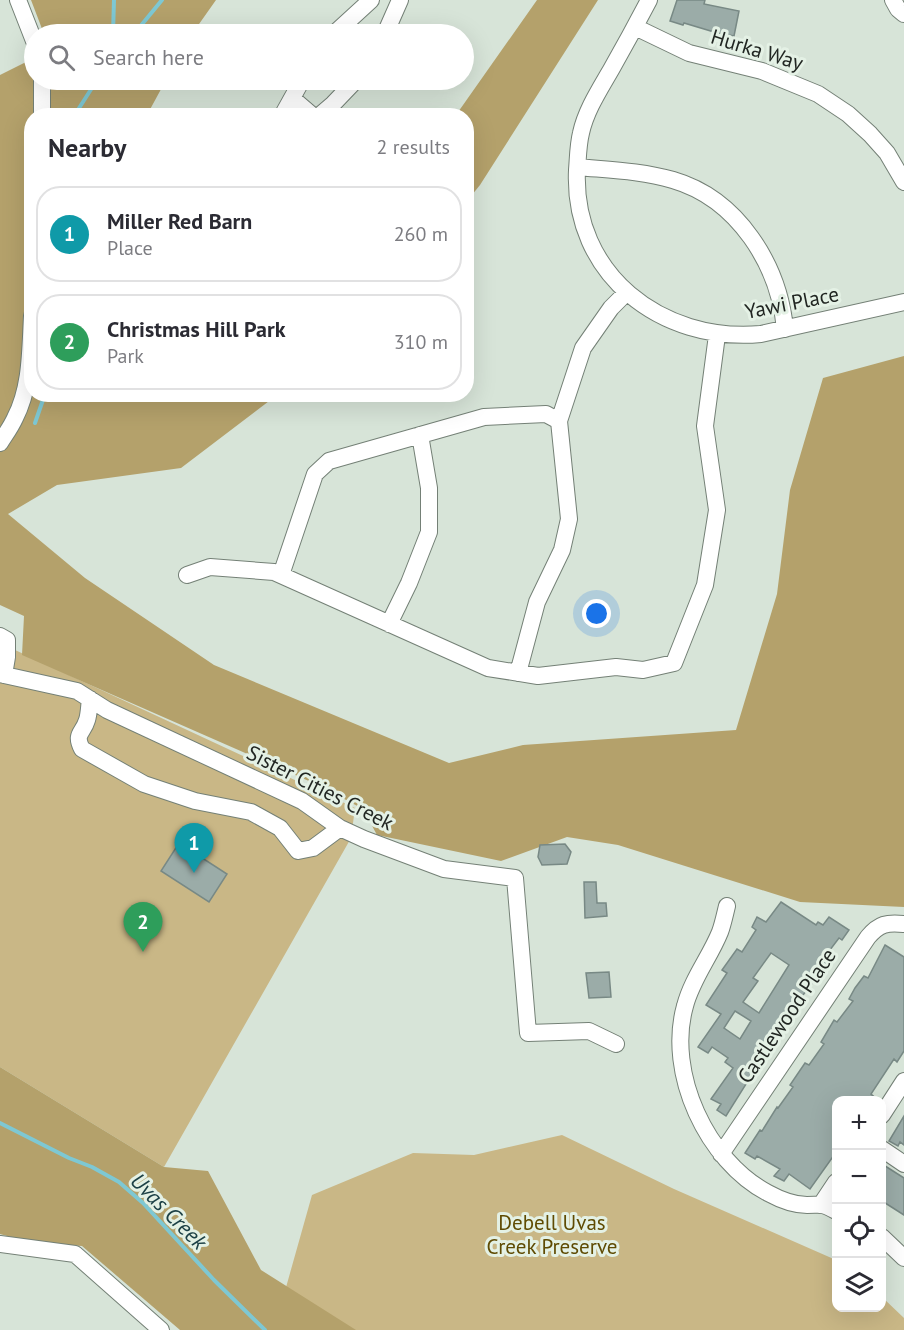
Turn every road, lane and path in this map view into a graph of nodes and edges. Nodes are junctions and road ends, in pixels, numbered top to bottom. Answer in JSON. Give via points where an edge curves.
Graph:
{"nodes":[{"id":1,"x":18,"y":0,"type":"edge"},
{"id":2,"x":371,"y":0,"type":"edge"},
{"id":3,"x":400,"y":0,"type":"edge"},
{"id":4,"x":649,"y":0,"type":"edge"},
{"id":5,"x":27,"y":24,"type":"edge"},
{"id":6,"x":345,"y":24,"type":"edge"},
{"id":7,"x":389,"y":24,"type":"edge"},
{"id":8,"x":635,"y":27,"type":"junction"},
{"id":9,"x":42,"y":90,"type":"edge"},
{"id":10,"x":296,"y":90,"type":"edge"},
{"id":11,"x":347,"y":90,"type":"edge"},
{"id":12,"x":292,"y":98,"type":"junction"},
{"id":13,"x":42,"y":108,"type":"edge"},
{"id":14,"x":286,"y":108,"type":"edge"},
{"id":15,"x":304,"y":108,"type":"edge"},
{"id":16,"x":329,"y":108,"type":"edge"},
{"id":17,"x":578,"y":167,"type":"junction"},
{"id":18,"x":904,"y":182,"type":"edge"},
{"id":19,"x":626,"y":292,"type":"junction"},
{"id":20,"x":904,"y":302,"type":"edge"},
{"id":21,"x":785,"y":329,"type":"junction"},
{"id":22,"x":717,"y":335,"type":"junction"},
{"id":23,"x":24,"y":397,"type":"edge"},
{"id":24,"x":559,"y":421,"type":"junction"},
{"id":25,"x":420,"y":435,"type":"junction"},
{"id":26,"x":0,"y":443,"type":"edge"},
{"id":27,"x":188,"y":574,"type":"dead end"},
{"id":28,"x":281,"y":575,"type":"junction"},
{"id":29,"x":390,"y":624,"type":"junction"},
{"id":30,"x":0,"y":636,"type":"edge"},
{"id":31,"x":518,"y":673,"type":"junction"},
{"id":32,"x":2,"y":674,"type":"edge"},
{"id":33,"x":90,"y":699,"type":"junction"},
{"id":34,"x":340,"y":828,"type":"junction"},
{"id":35,"x":727,"y":906,"type":"dead end"},
{"id":36,"x":904,"y":924,"type":"edge"},
{"id":37,"x":616,"y":1044,"type":"dead end"},
{"id":38,"x":904,"y":1081,"type":"edge"},
{"id":39,"x":886,"y":1109,"type":"edge"},
{"id":40,"x":883,"y":1150,"type":"edge"},
{"id":41,"x":721,"y":1154,"type":"junction"},
{"id":42,"x":904,"y":1164,"type":"edge"},
{"id":43,"x":829,"y":1207,"type":"edge"},
{"id":44,"x":886,"y":1241,"type":"edge"},
{"id":45,"x":0,"y":1244,"type":"edge"},
{"id":46,"x":904,"y":1258,"type":"edge"},
{"id":47,"x":161,"y":1330,"type":"edge"}],
"edges":[{"from":1,"to":5,"type":"street"},
{"from":2,"to":6,"type":"street"},
{"from":3,"to":7,"type":"street"},
{"from":4,"to":8,"type":"street","name":"Yawi Place"},
{"from":8,"to":17,"type":"street","name":"Yawi Place","via":[[589,111],[581,133]]},
{"from":8,"to":18,"type":"street","name":"Hurka Way","via":[[689,53],[762,71],[818,93],[870,134]]},
{"from":9,"to":13,"type":"street"},
{"from":10,"to":12,"type":"street"},
{"from":11,"to":16,"type":"street"},
{"from":12,"to":14,"type":"street"},
{"from":12,"to":15,"type":"street"},
{"from":17,"to":19,"type":"street","name":"Yawi Place","via":[[579,209],[586,230],[595,250]]},
{"from":17,"to":21,"type":"street","via":[[649,174],[686,185],[720,205],[737,220],[762,254],[778,295]]},
{"from":19,"to":22,"type":"street","name":"Yawi Place","via":[[670,319]]},
{"from":19,"to":24,"type":"street","via":[[583,348]]},
{"from":20,"to":21,"type":"street","name":"Yawi Place"},
{"from":21,"to":22,"type":"street","name":"Yawi Place"},
{"from":22,"to":31,"type":"street","via":[[705,426],[717,510],[705,585],[674,663],[643,670],[616,667],[538,676]]},
{"from":23,"to":26,"type":"street"},
{"from":24,"to":25,"type":"street","via":[[546,414],[484,417]]},
{"from":24,"to":31,"type":"street","via":[[569,519],[562,550],[537,602]]},
{"from":25,"to":28,"type":"street","via":[[329,461],[315,474]]},
{"from":25,"to":29,"type":"street","via":[[429,488],[429,532]]},
{"from":27,"to":28,"type":"street","via":[[210,567]]},
{"from":28,"to":29,"type":"street"},
{"from":29,"to":31,"type":"street","via":[[488,669]]},
{"from":30,"to":32,"type":"street","via":[[7,640]]},
{"from":32,"to":33,"type":"street","name":"Sister Cities Creek","via":[[77,691]]},
{"from":33,"to":34,"type":"street","name":"Sister Cities Creek","via":[[302,801]]},
{"from":33,"to":34,"type":"street","via":[[87,723],[79,734],[82,749],[144,784],[195,801],[251,812],[280,828],[298,851],[313,848]]},
{"from":34,"to":37,"type":"street","name":"Sister Cities Creek","via":[[444,869],[515,878],[528,1033],[589,1031]]},
{"from":35,"to":41,"type":"street","via":[[720,932],[684,1006],[681,1039],[688,1094]]},
{"from":36,"to":41,"type":"street","name":"Castlewood Place","via":[[885,923],[868,937]]},
{"from":38,"to":39,"type":"street"},
{"from":40,"to":42,"type":"street"},
{"from":41,"to":43,"type":"street","via":[[767,1192],[784,1200]]},
{"from":44,"to":46,"type":"street"},
{"from":45,"to":47,"type":"street","via":[[75,1254]]}]}
